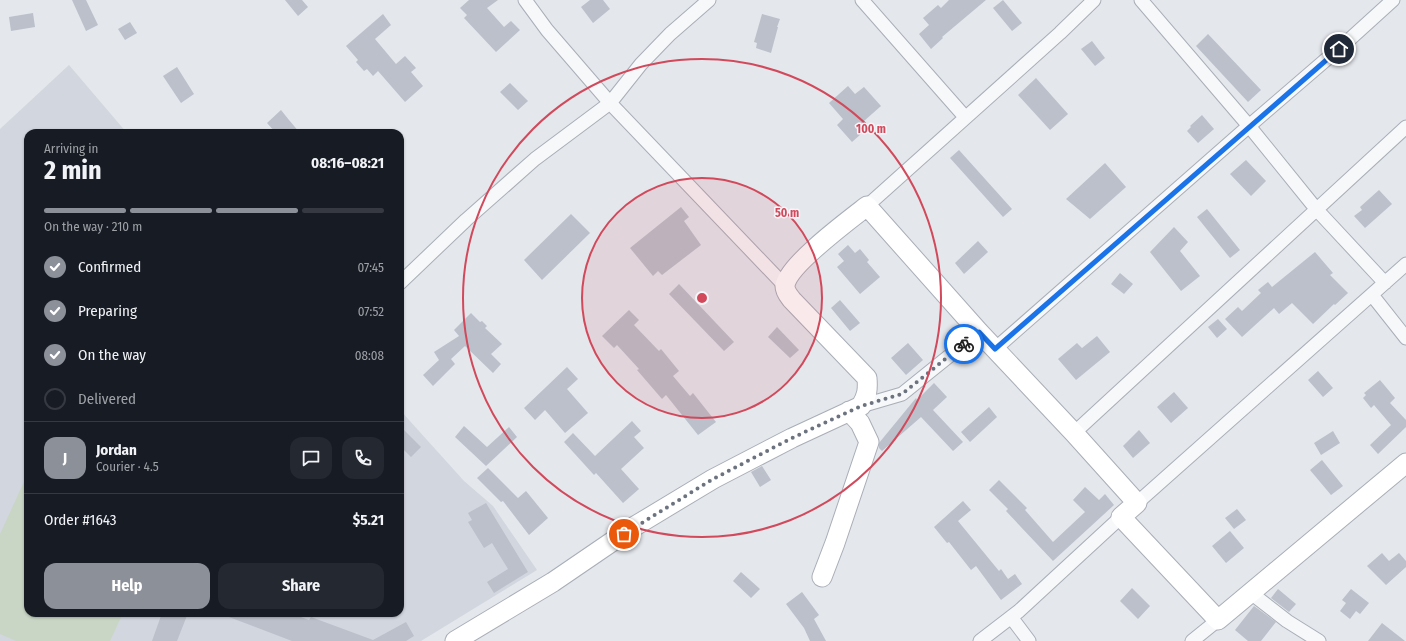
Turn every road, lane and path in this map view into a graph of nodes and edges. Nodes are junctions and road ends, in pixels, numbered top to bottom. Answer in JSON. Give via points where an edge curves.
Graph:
{"nodes":[{"id":1,"x":525,"y":0,"type":"edge"},
{"id":2,"x":708,"y":0,"type":"edge"},
{"id":3,"x":862,"y":0,"type":"edge"},
{"id":4,"x":1094,"y":0,"type":"edge"},
{"id":5,"x":1141,"y":0,"type":"edge"},
{"id":6,"x":1393,"y":0,"type":"edge"},
{"id":7,"x":610,"y":103,"type":"junction"},
{"id":8,"x":965,"y":117,"type":"junction"},
{"id":9,"x":1249,"y":126,"type":"junction"},
{"id":10,"x":1406,"y":127,"type":"edge"},
{"id":11,"x":866,"y":206,"type":"junction"},
{"id":12,"x":1317,"y":210,"type":"junction"},
{"id":13,"x":1406,"y":264,"type":"edge"},
{"id":14,"x":404,"y":279,"type":"edge"},
{"id":15,"x":1385,"y":283,"type":"junction"},
{"id":16,"x":785,"y":286,"type":"junction"},
{"id":17,"x":1372,"y":295,"type":"junction"},
{"id":18,"x":979,"y":332,"type":"junction"},
{"id":19,"x":1406,"y":338,"type":"edge"},
{"id":20,"x":995,"y":349,"type":"junction"},
{"id":21,"x":855,"y":408,"type":"junction"},
{"id":22,"x":1074,"y":433,"type":"junction"},
{"id":23,"x":1406,"y":464,"type":"edge"},
{"id":24,"x":1137,"y":503,"type":"junction"},
{"id":25,"x":1121,"y":517,"type":"junction"},
{"id":26,"x":822,"y":578,"type":"dead end"},
{"id":27,"x":1251,"y":593,"type":"junction"},
{"id":28,"x":1011,"y":617,"type":"junction"},
{"id":29,"x":1218,"y":620,"type":"junction"},
{"id":30,"x":1201,"y":636,"type":"edge"},
{"id":31,"x":455,"y":641,"type":"edge"},
{"id":32,"x":980,"y":641,"type":"edge"},
{"id":33,"x":1029,"y":641,"type":"edge"},
{"id":34,"x":1192,"y":641,"type":"edge"},
{"id":35,"x":1319,"y":641,"type":"edge"}],
"edges":[{"from":1,"to":7,"type":"street","via":[[547,30]]},
{"from":2,"to":7,"type":"street","via":[[641,64]]},
{"from":3,"to":8,"type":"street"},
{"from":4,"to":8,"type":"street"},
{"from":5,"to":9,"type":"street"},
{"from":6,"to":9,"type":"street"},
{"from":7,"to":14,"type":"street","via":[[535,159]]},
{"from":7,"to":16,"type":"street"},
{"from":8,"to":11,"type":"street"},
{"from":9,"to":12,"type":"street"},
{"from":9,"to":20,"type":"street"},
{"from":10,"to":12,"type":"street"},
{"from":11,"to":16,"type":"street","via":[[801,260]]},
{"from":11,"to":18,"type":"street"},
{"from":12,"to":15,"type":"street"},
{"from":12,"to":22,"type":"street"},
{"from":13,"to":15,"type":"street"},
{"from":15,"to":17,"type":"street"},
{"from":16,"to":21,"type":"street","via":[[786,293],[867,378],[866,397]]},
{"from":17,"to":19,"type":"street"},
{"from":17,"to":24,"type":"street"},
{"from":18,"to":20,"type":"street"},
{"from":18,"to":21,"type":"street","via":[[902,394]]},
{"from":20,"to":22,"type":"street"},
{"from":21,"to":26,"type":"street","via":[[869,442]]},
{"from":21,"to":31,"type":"street","via":[[713,479],[635,526],[553,582]]},
{"from":22,"to":24,"type":"street"},
{"from":23,"to":27,"type":"street"},
{"from":24,"to":25,"type":"street"},
{"from":25,"to":28,"type":"street"},
{"from":25,"to":29,"type":"street"},
{"from":27,"to":29,"type":"street"},
{"from":27,"to":35,"type":"street","via":[[1287,621]]},
{"from":28,"to":32,"type":"street"},
{"from":28,"to":33,"type":"street"},
{"from":29,"to":30,"type":"street"},
{"from":30,"to":34,"type":"street"}]}
